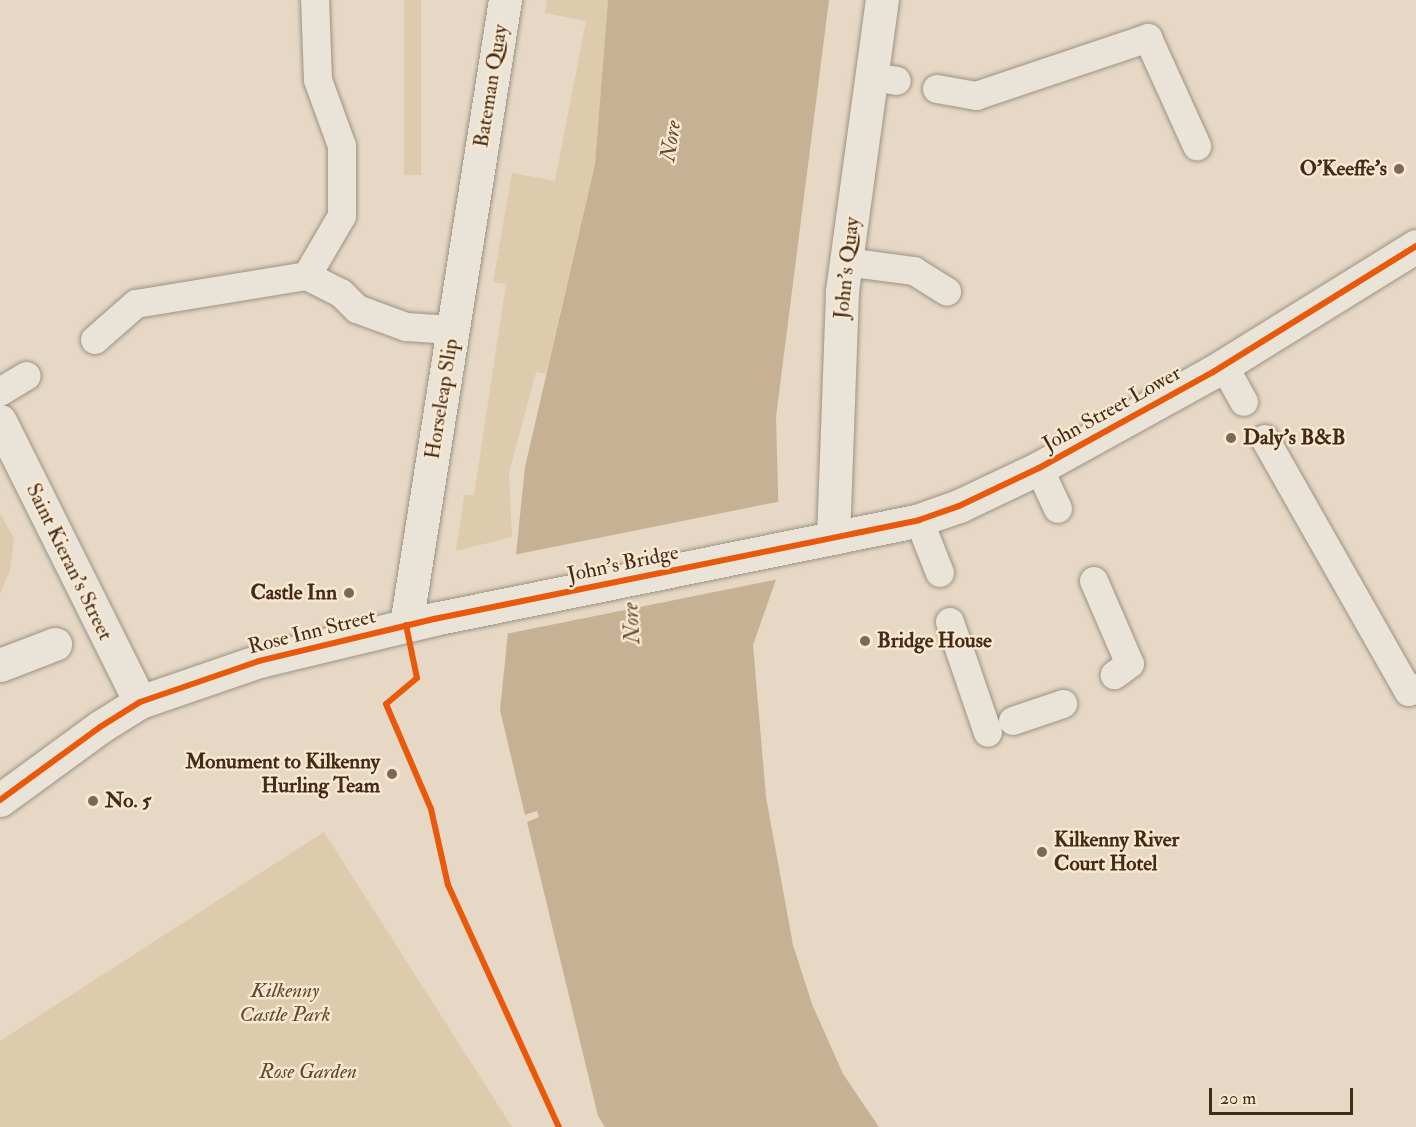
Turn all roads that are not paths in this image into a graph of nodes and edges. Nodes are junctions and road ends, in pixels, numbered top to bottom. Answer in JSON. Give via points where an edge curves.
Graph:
{"nodes":[{"id":1,"x":315,"y":0,"type":"edge"},
{"id":2,"x":505,"y":0,"type":"edge"},
{"id":3,"x":882,"y":0,"type":"edge"},
{"id":4,"x":938,"y":89,"type":"dead end"},
{"id":5,"x":1197,"y":146,"type":"dead end"},
{"id":6,"x":478,"y":173,"type":"joint"},
{"id":7,"x":1416,"y":246,"type":"edge"},
{"id":8,"x":846,"y":262,"type":"junction"},
{"id":9,"x":307,"y":276,"type":"junction"},
{"id":10,"x":947,"y":292,"type":"dead end"},
{"id":11,"x":453,"y":330,"type":"junction"},
{"id":12,"x":95,"y":340,"type":"dead end"},
{"id":13,"x":1224,"y":366,"type":"junction"},
{"id":14,"x":27,"y":376,"type":"dead end"},
{"id":15,"x":0,"y":392,"type":"edge"},
{"id":16,"x":1244,"y":402,"type":"dead end"},
{"id":17,"x":0,"y":421,"type":"edge"},
{"id":18,"x":1265,"y":439,"type":"dead end"},
{"id":19,"x":1039,"y":468,"type":"junction"},
{"id":20,"x":1058,"y":509,"type":"dead end"},
{"id":21,"x":920,"y":520,"type":"junction"},
{"id":22,"x":833,"y":538,"type":"junction"},
{"id":23,"x":800,"y":544,"type":"joint"},
{"id":24,"x":940,"y":573,"type":"dead end"},
{"id":25,"x":1094,"y":581,"type":"dead end"},
{"id":26,"x":452,"y":616,"type":"joint"},
{"id":27,"x":950,"y":622,"type":"dead end"},
{"id":28,"x":406,"y":625,"type":"junction"},
{"id":29,"x":55,"y":645,"type":"dead end"},
{"id":30,"x":0,"y":665,"type":"edge"},
{"id":31,"x":1123,"y":670,"type":"dead end"},
{"id":32,"x":1416,"y":688,"type":"edge"},
{"id":33,"x":140,"y":702,"type":"junction"},
{"id":34,"x":1063,"y":704,"type":"dead end"},
{"id":35,"x":1013,"y":721,"type":"dead end"},
{"id":36,"x":988,"y":733,"type":"dead end"},
{"id":37,"x":0,"y":800,"type":"edge"}],
"edges":[{"from":1,"to":9,"type":"lane","via":[[318,80],[342,146],[342,216]]},
{"from":2,"to":6,"type":"street","name":"Bateman Quay"},
{"from":3,"to":8,"type":"street","name":"John's Quay","via":[[884,79]]},
{"from":4,"to":5,"type":"lane","via":[[976,96],[1148,38]]},
{"from":6,"to":11,"type":"street","name":"Horseleap Slip"},
{"from":7,"to":13,"type":"street","name":"John Street Lower"},
{"from":8,"to":10,"type":"lane","via":[[914,271]]},
{"from":8,"to":22,"type":"street","name":"John's Quay"},
{"from":9,"to":11,"type":"lane","via":[[341,293],[357,309],[406,327]]},
{"from":9,"to":12,"type":"lane","via":[[136,304]]},
{"from":11,"to":28,"type":"street","name":"Horseleap Slip"},
{"from":13,"to":16,"type":"lane"},
{"from":13,"to":19,"type":"street","name":"John Street Lower"},
{"from":14,"to":15,"type":"lane"},
{"from":17,"to":33,"type":"street","name":"Saint Kieran's Street"},
{"from":18,"to":32,"type":"lane","via":[[1409,692]]},
{"from":19,"to":20,"type":"lane"},
{"from":19,"to":21,"type":"street","name":"John Street Lower"},
{"from":21,"to":22,"type":"street","name":"John Street Lower"},
{"from":21,"to":24,"type":"lane"},
{"from":22,"to":23,"type":"street","name":"John Street Lower"},
{"from":23,"to":26,"type":"street","name":"John's Bridge"},
{"from":25,"to":31,"type":"lane"},
{"from":26,"to":28,"type":"street","name":"Rose Inn Street"},
{"from":27,"to":36,"type":"lane"},
{"from":28,"to":33,"type":"street","name":"Rose Inn Street","via":[[259,661]]},
{"from":29,"to":30,"type":"street"},
{"from":33,"to":37,"type":"street","name":"Rose Inn Street"},
{"from":34,"to":35,"type":"lane"}]}
